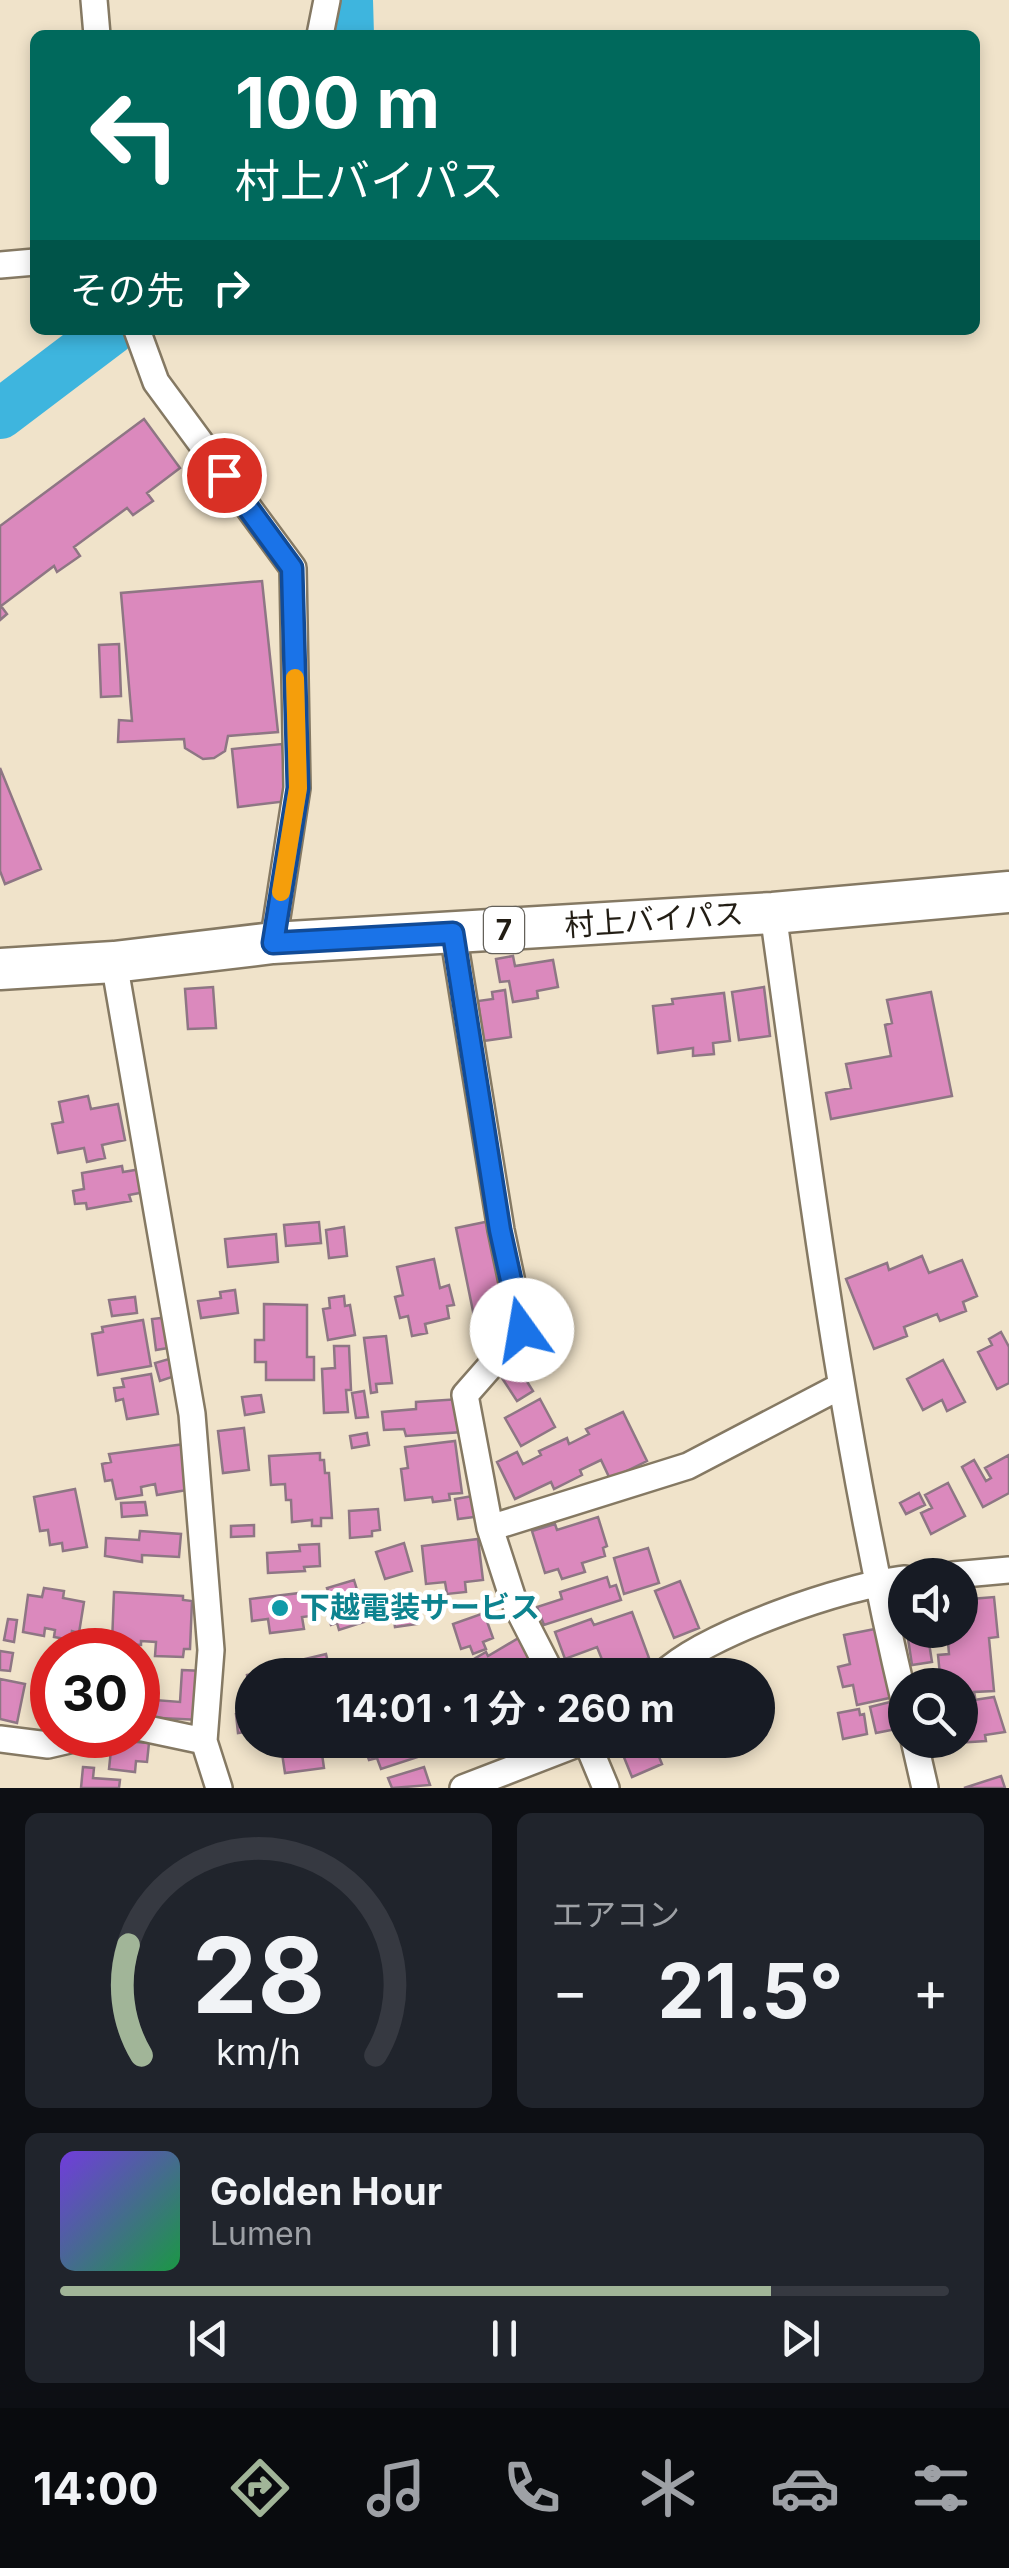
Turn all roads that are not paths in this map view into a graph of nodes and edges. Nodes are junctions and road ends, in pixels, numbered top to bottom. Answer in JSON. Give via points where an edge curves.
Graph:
{"nodes":[{"id":1,"x":94,"y":0,"type":"edge"},
{"id":2,"x":327,"y":0,"type":"edge"},
{"id":3,"x":97,"y":30,"type":"edge"},
{"id":4,"x":321,"y":30,"type":"edge"},
{"id":5,"x":30,"y":262,"type":"edge"},
{"id":6,"x":0,"y":265,"type":"edge"},
{"id":7,"x":138,"y":335,"type":"edge"},
{"id":8,"x":1009,"y":892,"type":"edge"},
{"id":9,"x":773,"y":913,"type":"junction"},
{"id":10,"x":453,"y":933,"type":"junction"},
{"id":11,"x":273,"y":943,"type":"junction"},
{"id":12,"x":114,"y":962,"type":"junction"},
{"id":13,"x":0,"y":969,"type":"edge"},
{"id":14,"x":841,"y":1386,"type":"junction"},
{"id":15,"x":490,"y":1528,"type":"junction"},
{"id":16,"x":1009,"y":1570,"type":"edge"},
{"id":17,"x":978,"y":1573,"type":"edge"},
{"id":18,"x":888,"y":1581,"type":"edge"},
{"id":19,"x":876,"y":1582,"type":"junction"},
{"id":20,"x":543,"y":1658,"type":"edge"},
{"id":21,"x":686,"y":1658,"type":"edge"},
{"id":22,"x":896,"y":1668,"type":"edge"},
{"id":23,"x":160,"y":1732,"type":"edge"},
{"id":24,"x":0,"y":1738,"type":"edge"},
{"id":25,"x":204,"y":1741,"type":"junction"},
{"id":26,"x":30,"y":1742,"type":"edge"},
{"id":27,"x":540,"y":1758,"type":"edge"},
{"id":28,"x":594,"y":1758,"type":"edge"},
{"id":29,"x":918,"y":1758,"type":"edge"},
{"id":30,"x":219,"y":1788,"type":"edge"},
{"id":31,"x":463,"y":1788,"type":"edge"},
{"id":32,"x":606,"y":1788,"type":"edge"},
{"id":33,"x":925,"y":1788,"type":"edge"}],
"edges":[{"from":1,"to":3,"type":"street"},
{"from":2,"to":4,"type":"street"},
{"from":5,"to":6,"type":"street"},
{"from":7,"to":11,"type":"street","via":[[156,382],[292,568],[298,788]]},
{"from":8,"to":9,"type":"highway","name":"村上バイパス","number":"7"},
{"from":9,"to":10,"type":"highway","name":"村上バイパス","number":"7"},
{"from":9,"to":14,"type":"street"},
{"from":10,"to":11,"type":"highway","name":"村上バイパス","number":"7"},
{"from":10,"to":15,"type":"street","via":[[522,1330],[465,1395]]},
{"from":11,"to":12,"type":"highway","name":"村上バイパス","number":"7"},
{"from":12,"to":13,"type":"highway","name":"村上バイパス","number":"7"},
{"from":12,"to":25,"type":"street","via":[[192,1414],[211,1650]]},
{"from":14,"to":15,"type":"street","via":[[688,1466]]},
{"from":14,"to":19,"type":"street"},
{"from":15,"to":20,"type":"street","via":[[512,1599]]},
{"from":16,"to":17,"type":"street"},
{"from":18,"to":19,"type":"street"},
{"from":19,"to":21,"type":"street","via":[[747,1626]]},
{"from":19,"to":22,"type":"street"},
{"from":23,"to":25,"type":"street"},
{"from":24,"to":26,"type":"street"},
{"from":25,"to":30,"type":"street"},
{"from":27,"to":31,"type":"street"},
{"from":28,"to":32,"type":"street"},
{"from":29,"to":33,"type":"street"}]}
